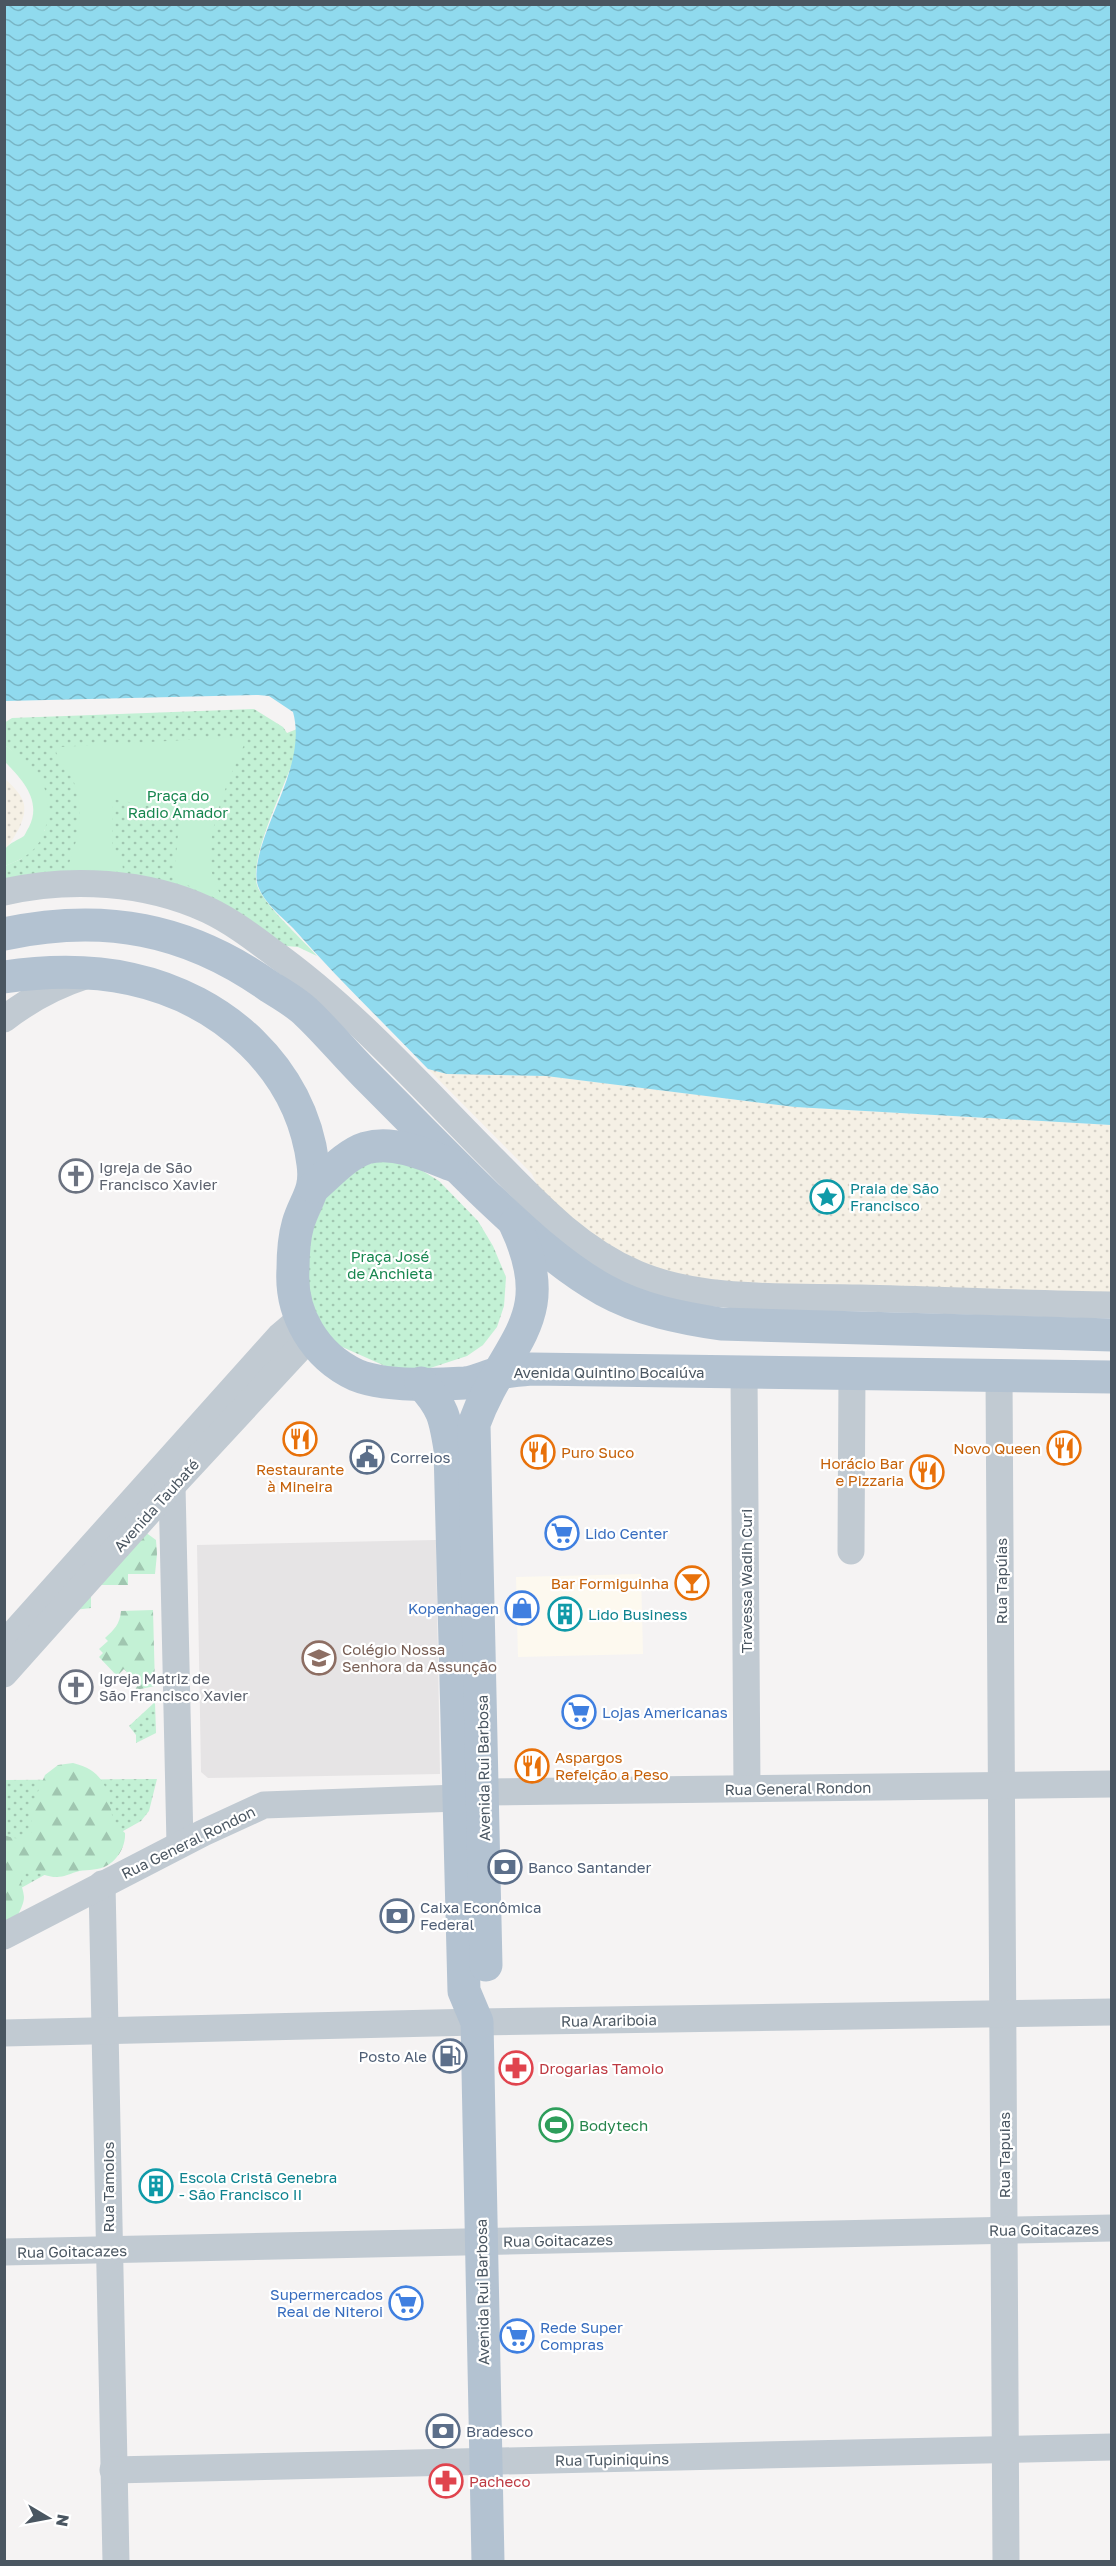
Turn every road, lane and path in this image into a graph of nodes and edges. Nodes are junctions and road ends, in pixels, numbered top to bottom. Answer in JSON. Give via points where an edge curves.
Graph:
{"nodes":[{"id":1,"x":4,"y":892,"type":"edge"},
{"id":2,"x":4,"y":934,"type":"edge"},
{"id":3,"x":92,"y":973,"type":"junction"},
{"id":4,"x":4,"y":977,"type":"edge"},
{"id":5,"x":4,"y":1019,"type":"edge"},
{"id":6,"x":457,"y":1166,"type":"junction"},
{"id":7,"x":314,"y":1187,"type":"junction"},
{"id":8,"x":515,"y":1224,"type":"junction"},
{"id":9,"x":1112,"y":1305,"type":"edge"},
{"id":10,"x":305,"y":1328,"type":"junction"},
{"id":11,"x":1112,"y":1335,"type":"edge"},
{"id":12,"x":744,"y":1373,"type":"junction"},
{"id":13,"x":852,"y":1373,"type":"junction"},
{"id":14,"x":497,"y":1374,"type":"junction"},
{"id":15,"x":999,"y":1376,"type":"junction"},
{"id":16,"x":1112,"y":1377,"type":"edge"},
{"id":17,"x":422,"y":1383,"type":"junction"},
{"id":18,"x":172,"y":1486,"type":"junction"},
{"id":19,"x":851,"y":1551,"type":"dead end"},
{"id":20,"x":4,"y":1644,"type":"edge"},
{"id":21,"x":4,"y":1674,"type":"edge"},
{"id":22,"x":1112,"y":1784,"type":"edge"},
{"id":23,"x":1002,"y":1785,"type":"junction"},
{"id":24,"x":747,"y":1788,"type":"junction"},
{"id":25,"x":471,"y":1795,"type":"junction"},
{"id":26,"x":180,"y":1844,"type":"junction"},
{"id":27,"x":102,"y":1884,"type":"junction"},
{"id":28,"x":4,"y":1936,"type":"edge"},
{"id":29,"x":1112,"y":2012,"type":"edge"},
{"id":30,"x":1003,"y":2014,"type":"junction"},
{"id":31,"x":477,"y":2022,"type":"junction"},
{"id":32,"x":107,"y":2031,"type":"junction"},
{"id":33,"x":4,"y":2033,"type":"edge"},
{"id":34,"x":1112,"y":2228,"type":"edge"},
{"id":35,"x":1004,"y":2230,"type":"junction"},
{"id":36,"x":482,"y":2241,"type":"junction"},
{"id":37,"x":109,"y":2251,"type":"junction"},
{"id":38,"x":4,"y":2252,"type":"edge"},
{"id":39,"x":1112,"y":2446,"type":"edge"},
{"id":40,"x":1006,"y":2449,"type":"junction"},
{"id":41,"x":486,"y":2462,"type":"junction"},
{"id":42,"x":113,"y":2470,"type":"junction"},
{"id":43,"x":116,"y":2562,"type":"edge"},
{"id":44,"x":488,"y":2562,"type":"edge"},
{"id":45,"x":1006,"y":2562,"type":"edge"}],
"edges":[{"from":1,"to":9,"type":"street","via":[[35,885],[130,888],[205,909],[235,925],[307,976],[553,1219],[599,1255],[639,1275],[690,1290],[762,1295]]},
{"from":2,"to":6,"type":"main road","via":[[39,927],[118,925],[181,940],[218,954],[306,1012]]},
{"from":3,"to":4,"type":"main road"},
{"from":3,"to":5,"type":"street","via":[[59,984]]},
{"from":3,"to":7,"type":"main road","via":[[131,979],[169,991],[225,1021],[256,1044],[278,1070],[303,1119]]},
{"from":6,"to":7,"type":"main road","via":[[393,1147],[366,1148],[338,1165]]},
{"from":6,"to":8,"type":"main road"},
{"from":7,"to":10,"type":"main road","via":[[298,1225],[292,1271],[294,1298]]},
{"from":8,"to":11,"type":"main road","via":[[605,1291],[681,1317],[721,1324]]},
{"from":8,"to":14,"type":"main road","name":"Avenida Rui Barbosa","via":[[532,1273],[531,1314]]},
{"from":10,"to":17,"type":"main road","name":"Avenida Quintino Bocaiúva","via":[[334,1361],[357,1375]]},
{"from":10,"to":18,"type":"street","name":"Avenida Taubaté"},
{"from":10,"to":20,"type":"street","name":"Avenida Taubaté","via":[[272,1345]]},
{"from":12,"to":13,"type":"main road","name":"Avenida Quintino Bocaiúva"},
{"from":12,"to":14,"type":"main road","name":"Avenida Quintino Bocaiúva","via":[[531,1369]]},
{"from":12,"to":24,"type":"street","name":"Travessa Wadih Curi"},
{"from":13,"to":15,"type":"main road","name":"Avenida Quintino Bocaiúva"},
{"from":13,"to":19,"type":"street"},
{"from":14,"to":17,"type":"main road","name":"Avenida Quintino Bocaiúva","via":[[466,1383]]},
{"from":14,"to":25,"type":"main road","name":"Avenida Rui Barbosa","via":[[474,1424]]},
{"from":15,"to":16,"type":"main road","name":"Avenida Quintino Bocaiúva"},
{"from":15,"to":23,"type":"street","name":"Rua Tapúias"},
{"from":17,"to":25,"type":"main road","name":"Avenida Rui Barbosa","via":[[439,1403],[450,1449]]},
{"from":18,"to":21,"type":"street","name":"Avenida Taubaté"},
{"from":18,"to":26,"type":"street"},
{"from":22,"to":23,"type":"street","name":"Rua General Rondon"},
{"from":23,"to":24,"type":"street","name":"Rua General Rondon"},
{"from":23,"to":30,"type":"street","name":"Rua Tapuias"},
{"from":24,"to":25,"type":"street","name":"Rua General Rondon"},
{"from":25,"to":26,"type":"street","name":"Rua General Rondon","via":[[264,1805]]},
{"from":25,"to":31,"type":"main road","name":"Avenida Rui Barbosa","via":[[465,1991]]},
{"from":26,"to":27,"type":"street","name":"Rua General Rondon"},
{"from":27,"to":28,"type":"street","name":"Rua General Rondon"},
{"from":27,"to":32,"type":"street","name":"Rua Tamoios"},
{"from":29,"to":30,"type":"street","name":"Rua Arariboia"},
{"from":30,"to":31,"type":"street","name":"Rua Arariboia"},
{"from":30,"to":35,"type":"street","name":"Rua Tapuias"},
{"from":31,"to":32,"type":"street","name":"Rua Arariboia"},
{"from":31,"to":36,"type":"main road","name":"Avenida Rui Barbosa"},
{"from":32,"to":33,"type":"street","name":"Rua Arariboia"},
{"from":32,"to":37,"type":"street","name":"Rua Tamoios"},
{"from":34,"to":35,"type":"street","name":"Rua Goitacazes"},
{"from":35,"to":36,"type":"street","name":"Rua Goitacazes"},
{"from":35,"to":40,"type":"street","name":"Rua Tapuias"},
{"from":36,"to":37,"type":"street","name":"Rua Goitacazes"},
{"from":36,"to":41,"type":"main road","name":"Avenida Rui Barbosa"},
{"from":37,"to":38,"type":"street","name":"Rua Goitacazes"},
{"from":37,"to":42,"type":"street","name":"Rua Tamoios"},
{"from":39,"to":40,"type":"street","name":"Rua Tupiniquins"},
{"from":40,"to":41,"type":"street","name":"Rua Tupiniquins"},
{"from":40,"to":45,"type":"street","name":"Rua Tapuias"},
{"from":41,"to":42,"type":"street","name":"Rua Tupiniquins"},
{"from":41,"to":44,"type":"main road","name":"Avenida Rui Barbosa"},
{"from":42,"to":43,"type":"street","name":"Rua Tamoios"}]}
